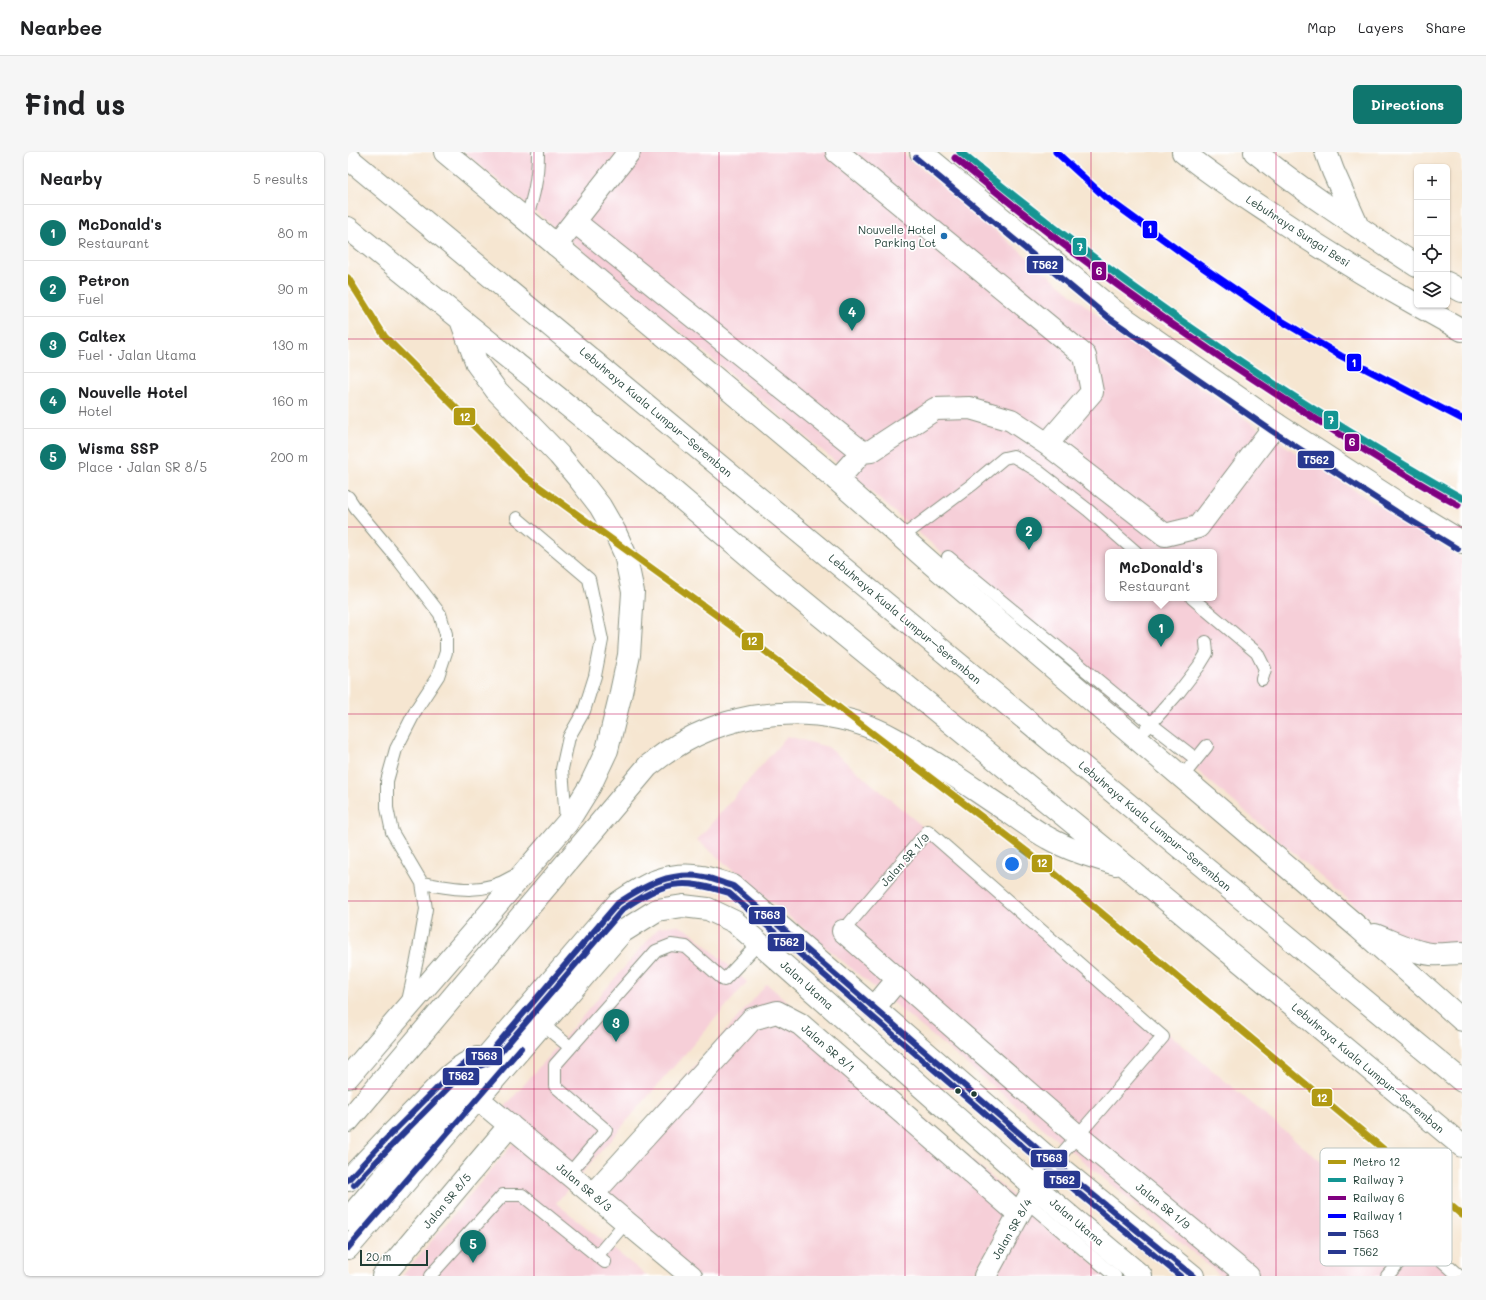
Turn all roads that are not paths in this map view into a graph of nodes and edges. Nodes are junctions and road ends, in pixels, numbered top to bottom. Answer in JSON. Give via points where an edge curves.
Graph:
{"nodes":[{"id":1,"x":445,"y":152,"type":"edge"},
{"id":2,"x":538,"y":152,"type":"edge"},
{"id":3,"x":629,"y":152,"type":"edge"},
{"id":4,"x":837,"y":152,"type":"edge"},
{"id":5,"x":921,"y":152,"type":"edge"},
{"id":6,"x":1183,"y":152,"type":"edge"},
{"id":7,"x":1255,"y":152,"type":"edge"},
{"id":8,"x":1326,"y":152,"type":"edge"},
{"id":9,"x":348,"y":158,"type":"edge"},
{"id":10,"x":526,"y":220,"type":"junction"},
{"id":11,"x":575,"y":222,"type":"junction"},
{"id":12,"x":1358,"y":227,"type":"junction"},
{"id":13,"x":348,"y":228,"type":"edge"},
{"id":14,"x":556,"y":245,"type":"junction"},
{"id":15,"x":1414,"y":264,"type":"edge"},
{"id":16,"x":1450,"y":285,"type":"edge"},
{"id":17,"x":1462,"y":291,"type":"edge"},
{"id":18,"x":1414,"y":303,"type":"edge"},
{"id":19,"x":1422,"y":308,"type":"edge"},
{"id":20,"x":461,"y":320,"type":"junction"},
{"id":21,"x":1462,"y":330,"type":"edge"},
{"id":22,"x":1276,"y":424,"type":"junction"},
{"id":23,"x":1047,"y":444,"type":"junction"},
{"id":24,"x":862,"y":452,"type":"junction"},
{"id":25,"x":836,"y":480,"type":"junction"},
{"id":26,"x":348,"y":497,"type":"edge"},
{"id":27,"x":517,"y":518,"type":"dead end"},
{"id":28,"x":902,"y":537,"type":"junction"},
{"id":29,"x":1462,"y":542,"type":"edge"},
{"id":30,"x":1133,"y":549,"type":"edge"},
{"id":31,"x":948,"y":557,"type":"dead end"},
{"id":32,"x":1196,"y":601,"type":"edge"},
{"id":33,"x":1206,"y":642,"type":"dead end"},
{"id":34,"x":1262,"y":679,"type":"dead end"},
{"id":35,"x":1144,"y":731,"type":"junction"},
{"id":36,"x":1207,"y":746,"type":"dead end"},
{"id":37,"x":1196,"y":759,"type":"junction"},
{"id":38,"x":1182,"y":777,"type":"junction"},
{"id":39,"x":567,"y":823,"type":"junction"},
{"id":40,"x":529,"y":867,"type":"junction"},
{"id":41,"x":1128,"y":868,"type":"junction"},
{"id":42,"x":422,"y":883,"type":"junction"},
{"id":43,"x":1359,"y":928,"type":"junction"},
{"id":44,"x":843,"y":931,"type":"joint"},
{"id":45,"x":759,"y":943,"type":"junction"},
{"id":46,"x":1462,"y":953,"type":"edge"},
{"id":47,"x":898,"y":979,"type":"junction"},
{"id":48,"x":407,"y":1008,"type":"junction"},
{"id":49,"x":874,"y":1008,"type":"junction"},
{"id":50,"x":1462,"y":1020,"type":"edge"},
{"id":51,"x":542,"y":1024,"type":"junction"},
{"id":52,"x":570,"y":1047,"type":"junction"},
{"id":53,"x":488,"y":1055,"type":"junction"},
{"id":54,"x":348,"y":1077,"type":"edge"},
{"id":55,"x":1462,"y":1081,"type":"edge"},
{"id":56,"x":477,"y":1098,"type":"junction"},
{"id":57,"x":348,"y":1121,"type":"edge"},
{"id":58,"x":510,"y":1125,"type":"junction"},
{"id":59,"x":1078,"y":1136,"type":"junction"},
{"id":60,"x":1462,"y":1146,"type":"edge"},
{"id":61,"x":1054,"y":1163,"type":"junction"},
{"id":62,"x":569,"y":1174,"type":"junction"},
{"id":63,"x":348,"y":1180,"type":"edge"},
{"id":64,"x":593,"y":1194,"type":"junction"},
{"id":65,"x":1027,"y":1201,"type":"junction"},
{"id":66,"x":348,"y":1219,"type":"edge"},
{"id":67,"x":626,"y":1222,"type":"junction"},
{"id":68,"x":348,"y":1248,"type":"edge"},
{"id":69,"x":1396,"y":1266,"type":"edge"},
{"id":70,"x":1448,"y":1266,"type":"edge"},
{"id":71,"x":383,"y":1276,"type":"edge"},
{"id":72,"x":430,"y":1276,"type":"edge"},
{"id":73,"x":691,"y":1276,"type":"edge"},
{"id":74,"x":985,"y":1276,"type":"edge"},
{"id":75,"x":1115,"y":1276,"type":"edge"},
{"id":76,"x":1142,"y":1276,"type":"edge"},
{"id":77,"x":1193,"y":1276,"type":"edge"},
{"id":78,"x":1248,"y":1276,"type":"edge"},
{"id":79,"x":1387,"y":1276,"type":"edge"},
{"id":80,"x":1459,"y":1276,"type":"edge"}],
"edges":[{"from":1,"to":10,"type":"main road"},
{"from":2,"to":10,"type":"lane","via":[[536,190]]},
{"from":3,"to":11,"type":"main road"},
{"from":4,"to":23,"type":"main road","via":[[1085,356],[1092,392]]},
{"from":5,"to":22,"type":"main road","via":[[1114,311]]},
{"from":6,"to":18,"type":"main road","name":"Lebuhraya Sungai Besi","via":[[1299,233]]},
{"from":7,"to":12,"type":"main road"},
{"from":8,"to":12,"type":"main road"},
{"from":9,"to":55,"type":"main road","name":"Lebuhraya Kuala Lumpur–Seremban"},
{"from":10,"to":14,"type":"main road"},
{"from":11,"to":14,"type":"main road"},
{"from":11,"to":24,"type":"main road"},
{"from":12,"to":15,"type":"main road"},
{"from":13,"to":20,"type":"main road","name":"Lebuhraya Kuala Lumpur–Seremban"},
{"from":14,"to":25,"type":"main road"},
{"from":16,"to":17,"type":"main road"},
{"from":19,"to":21,"type":"main road","name":"Lebuhraya Sungai Besi"},
{"from":20,"to":39,"type":"main road","via":[[477,364],[496,390],[580,480],[600,506],[625,554],[633,592],[629,655],[620,697],[607,750],[590,786]]},
{"from":20,"to":41,"type":"main road","name":"Lebuhraya Kuala Lumpur–Seremban"},
{"from":22,"to":23,"type":"main road","via":[[1198,527],[1165,535]]},
{"from":22,"to":29,"type":"main road"},
{"from":23,"to":24,"type":"main road","via":[[1011,420],[970,408],[935,409],[871,451]]},
{"from":24,"to":25,"type":"main road"},
{"from":25,"to":28,"type":"main road"},
{"from":26,"to":42,"type":"lane","via":[[440,614],[446,634],[446,652],[438,676],[417,708],[396,749],[387,781],[387,808],[392,832]]},
{"from":27,"to":39,"type":"lane","via":[[589,580],[602,640],[584,711],[569,737],[562,769]]},
{"from":28,"to":30,"type":"lane","via":[[1004,458],[1013,456],[1038,471]]},
{"from":28,"to":35,"type":"main road"},
{"from":31,"to":35,"type":"lane"},
{"from":32,"to":34,"type":"lane","via":[[1257,653],[1265,669]]},
{"from":33,"to":35,"type":"lane","via":[[1207,653],[1199,666]]},
{"from":35,"to":37,"type":"lane"},
{"from":35,"to":38,"type":"main road"},
{"from":36,"to":37,"type":"lane"},
{"from":37,"to":38,"type":"lane"},
{"from":38,"to":43,"type":"main road"},
{"from":39,"to":40,"type":"main road"},
{"from":40,"to":42,"type":"lane","via":[[500,884],[486,888],[450,888]]},
{"from":40,"to":48,"type":"main road"},
{"from":41,"to":57,"type":"main road","via":[[1048,838],[920,754],[894,738],[867,726],[822,715],[774,714],[732,721],[685,740],[648,766]]},
{"from":41,"to":60,"type":"main road","name":"Lebuhraya Kuala Lumpur–Seremban"},
{"from":42,"to":48,"type":"lane","via":[[426,910]]},
{"from":43,"to":46,"type":"main road","via":[[1431,954]]},
{"from":43,"to":50,"type":"main road"},
{"from":44,"to":47,"type":"main road","name":"Jalan SR 1/9"},
{"from":44,"to":59,"type":"lane","name":"Jalan SR 1/9","via":[[928,831],[1162,1037]]},
{"from":45,"to":51,"type":"main road","name":"Jalan Utama","via":[[735,922],[708,909],[683,906],[657,910],[622,932]]},
{"from":45,"to":52,"type":"lane","via":[[724,980],[686,947],[671,944],[656,951]]},
{"from":45,"to":65,"type":"main road","name":"Jalan Utama"},
{"from":47,"to":49,"type":"main road"},
{"from":47,"to":59,"type":"main road","name":"Jalan SR 1/9"},
{"from":48,"to":54,"type":"main road"},
{"from":49,"to":53,"type":"main road","via":[[733,886],[703,877],[672,876],[645,885],[618,904]]},
{"from":49,"to":61,"type":"main road"},
{"from":51,"to":52,"type":"lane"},
{"from":51,"to":56,"type":"main road","name":"Jalan Utama"},
{"from":52,"to":62,"type":"lane","via":[[555,1065],[555,1086],[606,1130]]},
{"from":53,"to":63,"type":"main road","via":[[465,1063],[451,1074]]},
{"from":53,"to":66,"type":"main road"},
{"from":56,"to":58,"type":"main road","name":"Jalan SR 8/3"},
{"from":56,"to":68,"type":"main road","name":"Jalan Utama"},
{"from":58,"to":62,"type":"main road","name":"Jalan SR 8/3"},
{"from":58,"to":71,"type":"main road","name":"Jalan SR 8/5"},
{"from":59,"to":61,"type":"lane","name":"Jalan SR 1/9"},
{"from":59,"to":78,"type":"main road","name":"Jalan SR 1/9"},
{"from":61,"to":65,"type":"main road","name":"Jalan SR 8/4"},
{"from":61,"to":77,"type":"main road"},
{"from":62,"to":64,"type":"main road","name":"Jalan SR 8/3"},
{"from":64,"to":65,"type":"main road","name":"Jalan SR 8/1","via":[[752,1019],[778,1012],[800,1024]]},
{"from":64,"to":67,"type":"main road","name":"Jalan SR 8/3"},
{"from":65,"to":74,"type":"main road","name":"Jalan SR 8/4"},
{"from":65,"to":75,"type":"lane"},
{"from":65,"to":76,"type":"main road","name":"Jalan Utama"},
{"from":67,"to":72,"type":"lane","via":[[601,1259],[522,1195],[503,1195]]},
{"from":67,"to":73,"type":"main road","name":"Jalan SR 8/3"},
{"from":69,"to":79,"type":"lane"},
{"from":70,"to":80,"type":"lane"}]}
